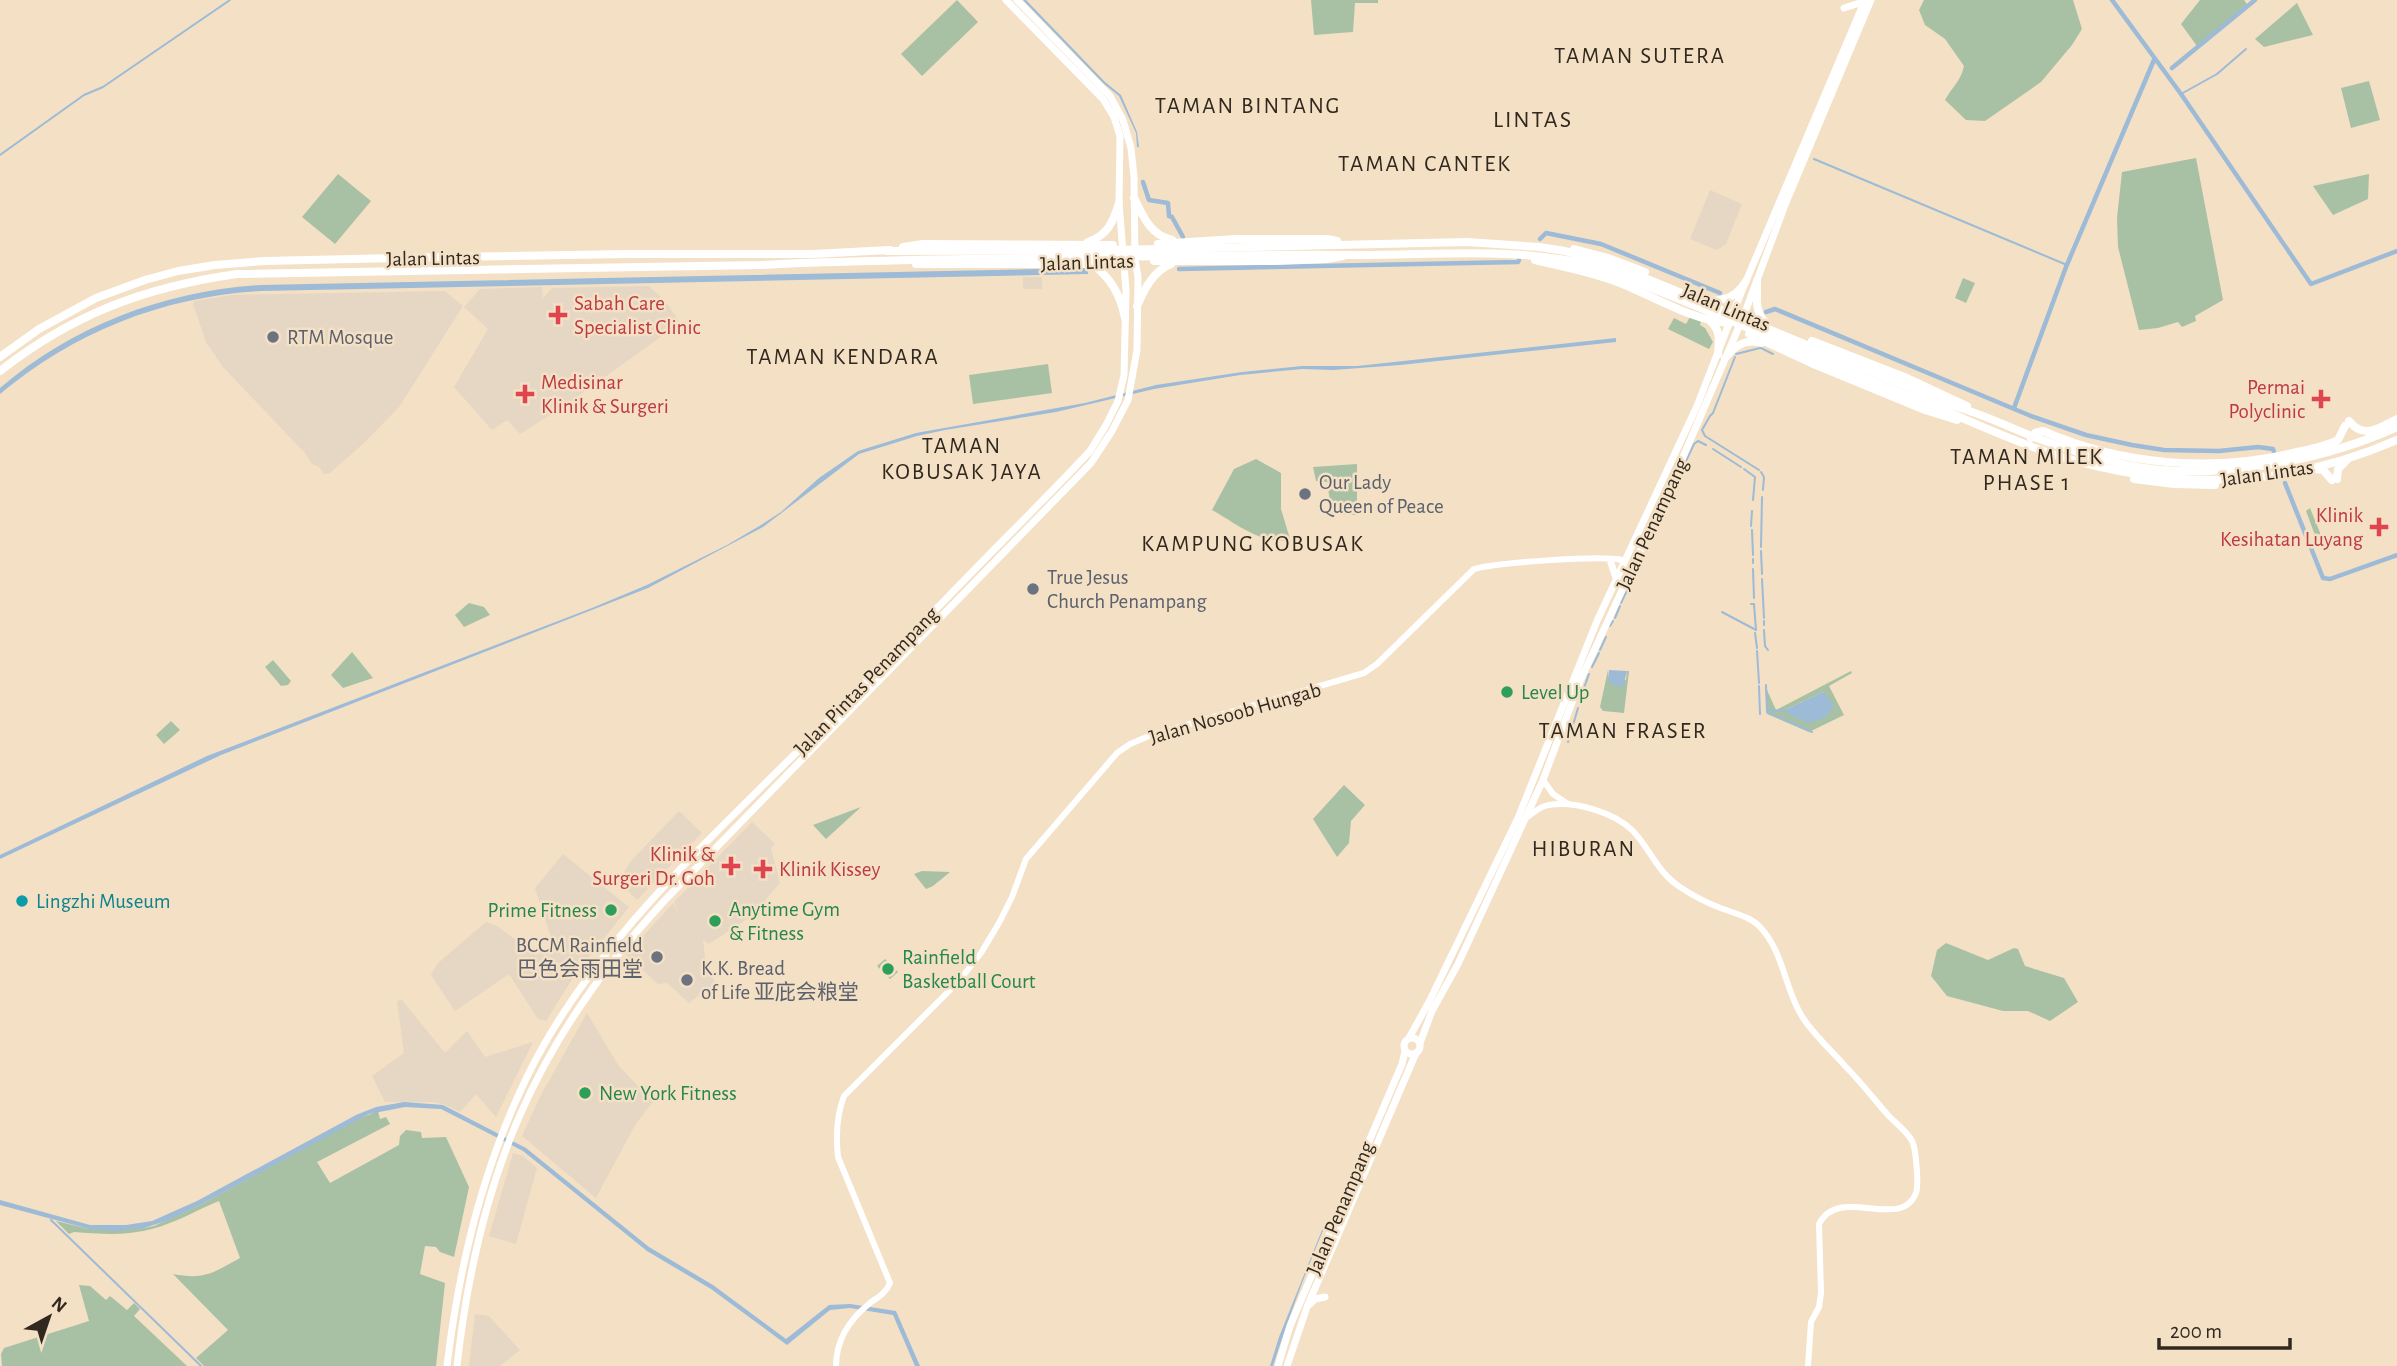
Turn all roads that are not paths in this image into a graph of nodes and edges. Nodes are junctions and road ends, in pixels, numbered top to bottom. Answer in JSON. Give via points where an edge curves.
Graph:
{"nodes":[{"id":1,"x":1006,"y":0,"type":"edge"},
{"id":2,"x":1017,"y":0,"type":"edge"},
{"id":3,"x":1867,"y":0,"type":"edge"},
{"id":4,"x":1844,"y":8,"type":"dead end"},
{"id":5,"x":1818,"y":117,"type":"junction"},
{"id":6,"x":1134,"y":198,"type":"junction"},
{"id":7,"x":1119,"y":203,"type":"junction"},
{"id":8,"x":1785,"y":205,"type":"junction"},
{"id":9,"x":1776,"y":209,"type":"junction"},
{"id":10,"x":1176,"y":241,"type":"junction"},
{"id":11,"x":1075,"y":244,"type":"junction"},
{"id":12,"x":1160,"y":244,"type":"junction"},
{"id":13,"x":1347,"y":244,"type":"junction"},
{"id":14,"x":1122,"y":245,"type":"junction"},
{"id":15,"x":1536,"y":245,"type":"junction"},
{"id":16,"x":1109,"y":247,"type":"junction"},
{"id":17,"x":887,"y":251,"type":"junction"},
{"id":18,"x":1133,"y":252,"type":"junction"},
{"id":19,"x":1346,"y":255,"type":"junction"},
{"id":20,"x":1516,"y":255,"type":"junction"},
{"id":21,"x":556,"y":256,"type":"junction"},
{"id":22,"x":1163,"y":259,"type":"junction"},
{"id":23,"x":1123,"y":260,"type":"junction"},
{"id":24,"x":324,"y":261,"type":"junction"},
{"id":25,"x":827,"y":262,"type":"junction"},
{"id":26,"x":1181,"y":262,"type":"junction"},
{"id":27,"x":1096,"y":263,"type":"junction"},
{"id":28,"x":577,"y":267,"type":"junction"},
{"id":29,"x":354,"y":271,"type":"junction"},
{"id":30,"x":1746,"y":281,"type":"junction"},
{"id":31,"x":1757,"y":281,"type":"junction"},
{"id":32,"x":1138,"y":289,"type":"junction"},
{"id":33,"x":1126,"y":290,"type":"junction"},
{"id":34,"x":1711,"y":302,"type":"junction"},
{"id":35,"x":1137,"y":306,"type":"junction"},
{"id":36,"x":1734,"y":311,"type":"junction"},
{"id":37,"x":1744,"y":315,"type":"junction"},
{"id":38,"x":1125,"y":318,"type":"junction"},
{"id":39,"x":1707,"y":320,"type":"junction"},
{"id":40,"x":1766,"y":323,"type":"junction"},
{"id":41,"x":1734,"y":325,"type":"junction"},
{"id":42,"x":1760,"y":339,"type":"junction"},
{"id":43,"x":1777,"y":348,"type":"junction"},
{"id":44,"x":1721,"y":356,"type":"junction"},
{"id":45,"x":0,"y":357,"type":"edge"},
{"id":46,"x":16,"y":358,"type":"junction"},
{"id":47,"x":0,"y":365,"type":"edge"},
{"id":48,"x":0,"y":371,"type":"edge"},
{"id":49,"x":1955,"y":410,"type":"junction"},
{"id":50,"x":1976,"y":412,"type":"junction"},
{"id":51,"x":2397,"y":419,"type":"edge"},
{"id":52,"x":1973,"y":423,"type":"junction"},
{"id":53,"x":2347,"y":424,"type":"junction"},
{"id":54,"x":2395,"y":427,"type":"edge"},
{"id":55,"x":2378,"y":436,"type":"junction"},
{"id":56,"x":2397,"y":440,"type":"edge"},
{"id":57,"x":2347,"y":460,"type":"junction"},
{"id":58,"x":2292,"y":461,"type":"junction"},
{"id":59,"x":2201,"y":464,"type":"junction"},
{"id":60,"x":2225,"y":468,"type":"junction"},
{"id":61,"x":2304,"y":470,"type":"junction"},
{"id":62,"x":2254,"y":479,"type":"junction"},
{"id":63,"x":1638,"y":554,"type":"junction"},
{"id":64,"x":1594,"y":559,"type":"junction"},
{"id":65,"x":1611,"y":563,"type":"junction"},
{"id":66,"x":1625,"y":564,"type":"junction"},
{"id":67,"x":1629,"y":574,"type":"junction"},
{"id":68,"x":1616,"y":582,"type":"junction"},
{"id":69,"x":893,"y":665,"type":"junction"},
{"id":70,"x":867,"y":681,"type":"junction"},
{"id":71,"x":808,"y":754,"type":"junction"},
{"id":72,"x":793,"y":756,"type":"junction"},
{"id":73,"x":1533,"y":780,"type":"junction"},
{"id":74,"x":1544,"y":780,"type":"junction"},
{"id":75,"x":1553,"y":794,"type":"junction"},
{"id":76,"x":1549,"y":805,"type":"junction"},
{"id":77,"x":1570,"y":805,"type":"junction"},
{"id":78,"x":1526,"y":818,"type":"junction"},
{"id":79,"x":1482,"y":911,"type":"junction"},
{"id":80,"x":1473,"y":912,"type":"junction"},
{"id":81,"x":1409,"y":1038,"type":"junction"},
{"id":82,"x":1420,"y":1043,"type":"junction"},
{"id":83,"x":1405,"y":1051,"type":"junction"},
{"id":84,"x":1416,"y":1053,"type":"junction"},
{"id":85,"x":506,"y":1134,"type":"junction"},
{"id":86,"x":1345,"y":1215,"type":"junction"},
{"id":87,"x":1330,"y":1231,"type":"junction"},
{"id":88,"x":1315,"y":1289,"type":"junction"},
{"id":89,"x":1307,"y":1307,"type":"junction"},
{"id":90,"x":1295,"y":1314,"type":"junction"},
{"id":91,"x":447,"y":1366,"type":"edge"},
{"id":92,"x":457,"y":1366,"type":"edge"},
{"id":93,"x":836,"y":1366,"type":"edge"},
{"id":94,"x":1278,"y":1366,"type":"edge"},
{"id":95,"x":1287,"y":1366,"type":"edge"},
{"id":96,"x":1808,"y":1366,"type":"edge"}],
"edges":[{"from":1,"to":7,"type":"main road","name":"Jalan Pintas Penampang","via":[[1114,117],[1121,151]]},
{"from":2,"to":6,"type":"main road","name":"Jalan Pintas Penampang","via":[[1118,109],[1131,148]]},
{"from":3,"to":4,"type":"main road"},
{"from":3,"to":5,"type":"main road","name":"Jalan Penampang"},
{"from":5,"to":8,"type":"main road","name":"Jalan Penampang"},
{"from":5,"to":9,"type":"main road","name":"Jalan Penampang"},
{"from":6,"to":10,"type":"highway","via":[[1148,226],[1164,239]]},
{"from":6,"to":18,"type":"main road","name":"Jalan Pintas Penampang"},
{"from":7,"to":11,"type":"highway","via":[[1105,234]]},
{"from":7,"to":14,"type":"main road","name":"Jalan Pintas Penampang"},
{"from":8,"to":9,"type":"main road"},
{"from":8,"to":31,"type":"main road","name":"Jalan Penampang"},
{"from":9,"to":30,"type":"main road","name":"Jalan Penampang"},
{"from":10,"to":12,"type":"highway","name":"Jalan Lintas"},
{"from":10,"to":13,"type":"highway","name":"Jalan Lintas","via":[[1327,239]]},
{"from":11,"to":16,"type":"highway","name":"Jalan Lintas"},
{"from":11,"to":17,"type":"highway","name":"Jalan Lintas","via":[[923,244]]},
{"from":12,"to":18,"type":"highway","name":"Jalan Lintas"},
{"from":12,"to":22,"type":"highway","via":[[1147,254],[1152,260]]},
{"from":13,"to":15,"type":"highway","name":"Jalan Lintas","via":[[1498,241]]},
{"from":13,"to":18,"type":"highway","name":"Jalan Lintas"},
{"from":14,"to":16,"type":"highway","name":"Jalan Lintas"},
{"from":14,"to":18,"type":"highway","name":"Jalan Lintas"},
{"from":14,"to":23,"type":"main road","name":"Jalan Pintas Penampang"},
{"from":15,"to":34,"type":"highway","name":"Jalan Lintas","via":[[1581,250],[1624,263]]},
{"from":15,"to":49,"type":"highway","name":"Jalan Lintas","via":[[1628,271]]},
{"from":16,"to":17,"type":"highway","name":"Jalan Lintas"},
{"from":16,"to":18,"type":"highway"},
{"from":16,"to":27,"type":"highway","via":[[1116,254],[1112,260]]},
{"from":17,"to":21,"type":"highway","name":"Jalan Lintas"},
{"from":18,"to":22,"type":"highway","name":"Jalan Lintas"},
{"from":18,"to":23,"type":"highway","name":"Jalan Lintas"},
{"from":18,"to":25,"type":"highway","name":"Jalan Lintas"},
{"from":18,"to":32,"type":"main road","name":"Jalan Pintas Penampang"},
{"from":19,"to":20,"type":"highway","name":"Jalan Lintas"},
{"from":19,"to":22,"type":"highway","name":"Jalan Lintas"},
{"from":19,"to":26,"type":"highway","name":"Jalan Lintas","via":[[1326,260]]},
{"from":20,"to":39,"type":"highway","name":"Jalan Lintas","via":[[1617,282]]},
{"from":20,"to":49,"type":"highway","name":"Jalan Lintas","via":[[1555,257],[1597,267]]},
{"from":21,"to":24,"type":"highway","name":"Jalan Lintas"},
{"from":21,"to":28,"type":"highway","via":[[558,263]]},
{"from":22,"to":26,"type":"highway","name":"Jalan Lintas"},
{"from":23,"to":27,"type":"highway","name":"Jalan Lintas"},
{"from":23,"to":33,"type":"main road","name":"Jalan Pintas Penampang"},
{"from":24,"to":29,"type":"highway","via":[[356,264],[359,268]]},
{"from":24,"to":45,"type":"highway","name":"Jalan Lintas","via":[[215,265],[145,280],[67,312]]},
{"from":25,"to":27,"type":"highway","name":"Jalan Lintas"},
{"from":25,"to":28,"type":"highway","name":"Jalan Lintas"},
{"from":26,"to":35,"type":"highway","via":[[1157,274]]},
{"from":27,"to":38,"type":"highway","via":[[1121,298]]},
{"from":28,"to":29,"type":"highway","name":"Jalan Lintas"},
{"from":29,"to":46,"type":"highway","name":"Jalan Lintas","via":[[237,274],[168,286],[87,315]]},
{"from":30,"to":34,"type":"highway","via":[[1741,291]]},
{"from":30,"to":36,"type":"main road","name":"Jalan Penampang"},
{"from":31,"to":37,"type":"main road","name":"Jalan Penampang"},
{"from":31,"to":40,"type":"highway","via":[[1756,307]]},
{"from":32,"to":33,"type":"main road"},
{"from":32,"to":35,"type":"main road","name":"Jalan Pintas Penampang"},
{"from":33,"to":38,"type":"main road","name":"Jalan Pintas Penampang"},
{"from":34,"to":36,"type":"highway","name":"Jalan Lintas"},
{"from":34,"to":39,"type":"highway","via":[[1720,315]]},
{"from":35,"to":69,"type":"main road","name":"Jalan Pintas Penampang","via":[[1137,350],[1128,400],[1091,463]]},
{"from":36,"to":37,"type":"highway","name":"Jalan Lintas"},
{"from":36,"to":41,"type":"main road","name":"Jalan Penampang"},
{"from":37,"to":40,"type":"highway","name":"Jalan Lintas"},
{"from":37,"to":41,"type":"main road","name":"Jalan Penampang"},
{"from":38,"to":70,"type":"main road","name":"Jalan Pintas Penampang","via":[[1125,363],[1118,401],[1090,451]]},
{"from":39,"to":41,"type":"highway","name":"Jalan Lintas"},
{"from":39,"to":44,"type":"highway","via":[[1717,328]]},
{"from":40,"to":42,"type":"highway","via":[[1755,326]]},
{"from":40,"to":50,"type":"highway","name":"Jalan Lintas"},
{"from":41,"to":42,"type":"highway","name":"Jalan Lintas"},
{"from":41,"to":44,"type":"main road","name":"Jalan Penampang"},
{"from":42,"to":43,"type":"highway","name":"Jalan Lintas"},
{"from":43,"to":44,"type":"highway","via":[[1750,341]]},
{"from":43,"to":52,"type":"highway","name":"Jalan Lintas","via":[[1925,410]]},
{"from":44,"to":63,"type":"main road","name":"Jalan Penampang","via":[[1674,478]]},
{"from":44,"to":66,"type":"main road","name":"Jalan Penampang"},
{"from":46,"to":47,"type":"highway"},
{"from":46,"to":48,"type":"highway","name":"Jalan Lintas"},
{"from":49,"to":50,"type":"highway","name":"Jalan Lintas"},
{"from":49,"to":52,"type":"highway","name":"Jalan Lintas"},
{"from":50,"to":60,"type":"highway","name":"Jalan Lintas","via":[[2036,438],[2126,465],[2167,470]]},
{"from":51,"to":53,"type":"highway","via":[[2367,432]]},
{"from":52,"to":62,"type":"highway","name":"Jalan Lintas","via":[[2097,467],[2172,479]]},
{"from":53,"to":55,"type":"highway","via":[[2356,435]]},
{"from":53,"to":58,"type":"highway","via":[[2346,438],[2339,444]]},
{"from":53,"to":59,"type":"highway","via":[[2339,440],[2310,449],[2254,461]]},
{"from":54,"to":55,"type":"highway","name":"Jalan Lintas"},
{"from":55,"to":58,"type":"highway","name":"Jalan Lintas"},
{"from":56,"to":57,"type":"highway","name":"Jalan Lintas"},
{"from":57,"to":61,"type":"highway","name":"Jalan Lintas"},
{"from":57,"to":61,"type":"highway","via":[[2335,479],[2323,470]]},
{"from":58,"to":60,"type":"highway","name":"Jalan Lintas"},
{"from":59,"to":60,"type":"highway"},
{"from":59,"to":62,"type":"highway","via":[[2129,457],[2043,431],[2035,433],[2031,441],[2041,454],[2092,471],[2144,481],[2203,486]]},
{"from":61,"to":62,"type":"highway","name":"Jalan Lintas"},
{"from":63,"to":66,"type":"main road"},
{"from":63,"to":67,"type":"main road","name":"Jalan Penampang"},
{"from":64,"to":65,"type":"main road","name":"Jalan Nosoob Hungab"},
{"from":64,"to":66,"type":"main road","name":"Jalan Nosoob Hungab","via":[[1615,558]]},
{"from":64,"to":93,"type":"main road","name":"Jalan Nosoob Hungab","via":[[1474,569],[1370,670],[1149,736],[1117,753],[1026,859],[999,923],[959,981],[844,1096],[838,1157],[890,1281],[886,1291],[847,1328],[839,1343]]},
{"from":65,"to":66,"type":"main road","name":"Jalan Nosoob Hungab"},
{"from":65,"to":68,"type":"main road"},
{"from":66,"to":67,"type":"main road"},
{"from":66,"to":68,"type":"main road","name":"Jalan Penampang"},
{"from":67,"to":74,"type":"main road","name":"Jalan Penampang","via":[[1580,681]]},
{"from":68,"to":73,"type":"main road","name":"Jalan Penampang"},
{"from":69,"to":70,"type":"main road"},
{"from":69,"to":71,"type":"main road","name":"Jalan Pintas Penampang"},
{"from":70,"to":72,"type":"main road","name":"Jalan Pintas Penampang"},
{"from":71,"to":72,"type":"main road"},
{"from":71,"to":85,"type":"main road","name":"Jalan Pintas Penampang","via":[[610,962],[546,1060]]},
{"from":72,"to":85,"type":"main road","name":"Jalan Pintas Penampang","via":[[604,955],[544,1045]]},
{"from":73,"to":74,"type":"main road"},
{"from":73,"to":80,"type":"main road","name":"Jalan Penampang"},
{"from":74,"to":75,"type":"main road"},
{"from":74,"to":78,"type":"main road","name":"Jalan Penampang"},
{"from":75,"to":76,"type":"main road"},
{"from":75,"to":77,"type":"main road"},
{"from":76,"to":77,"type":"main road"},
{"from":76,"to":78,"type":"main road"},
{"from":77,"to":96,"type":"main road","via":[[1617,819],[1680,887],[1761,928],[1801,1016],[1913,1142],[1915,1196],[1890,1210],[1835,1207],[1822,1217],[1821,1293],[1811,1322]]},
{"from":78,"to":79,"type":"main road","name":"Jalan Penampang"},
{"from":79,"to":80,"type":"main road"},
{"from":79,"to":82,"type":"main road","name":"Jalan Penampang"},
{"from":80,"to":81,"type":"main road","name":"Jalan Penampang"},
{"from":81,"to":82,"type":"main road"},
{"from":81,"to":83,"type":"main road","via":[[1403,1045]]},
{"from":82,"to":84,"type":"main road"},
{"from":83,"to":84,"type":"main road"},
{"from":83,"to":87,"type":"main road","name":"Jalan Penampang"},
{"from":84,"to":86,"type":"main road","name":"Jalan Penampang"},
{"from":85,"to":91,"type":"main road","name":"Jalan Pintas Penampang","via":[[498,1142],[467,1240]]},
{"from":85,"to":92,"type":"main road","name":"Jalan Pintas Penampang","via":[[469,1275]]},
{"from":86,"to":87,"type":"main road","via":[[1336,1230]]},
{"from":86,"to":88,"type":"main road","name":"Jalan Penampang"},
{"from":87,"to":90,"type":"main road","name":"Jalan Penampang"},
{"from":88,"to":89,"type":"main road","name":"Jalan Penampang"},
{"from":88,"to":89,"type":"main road","via":[[1325,1297]]},
{"from":88,"to":90,"type":"main road","via":[[1306,1294]]},
{"from":89,"to":95,"type":"main road","name":"Jalan Penampang"},
{"from":90,"to":94,"type":"main road","name":"Jalan Penampang"}]}
